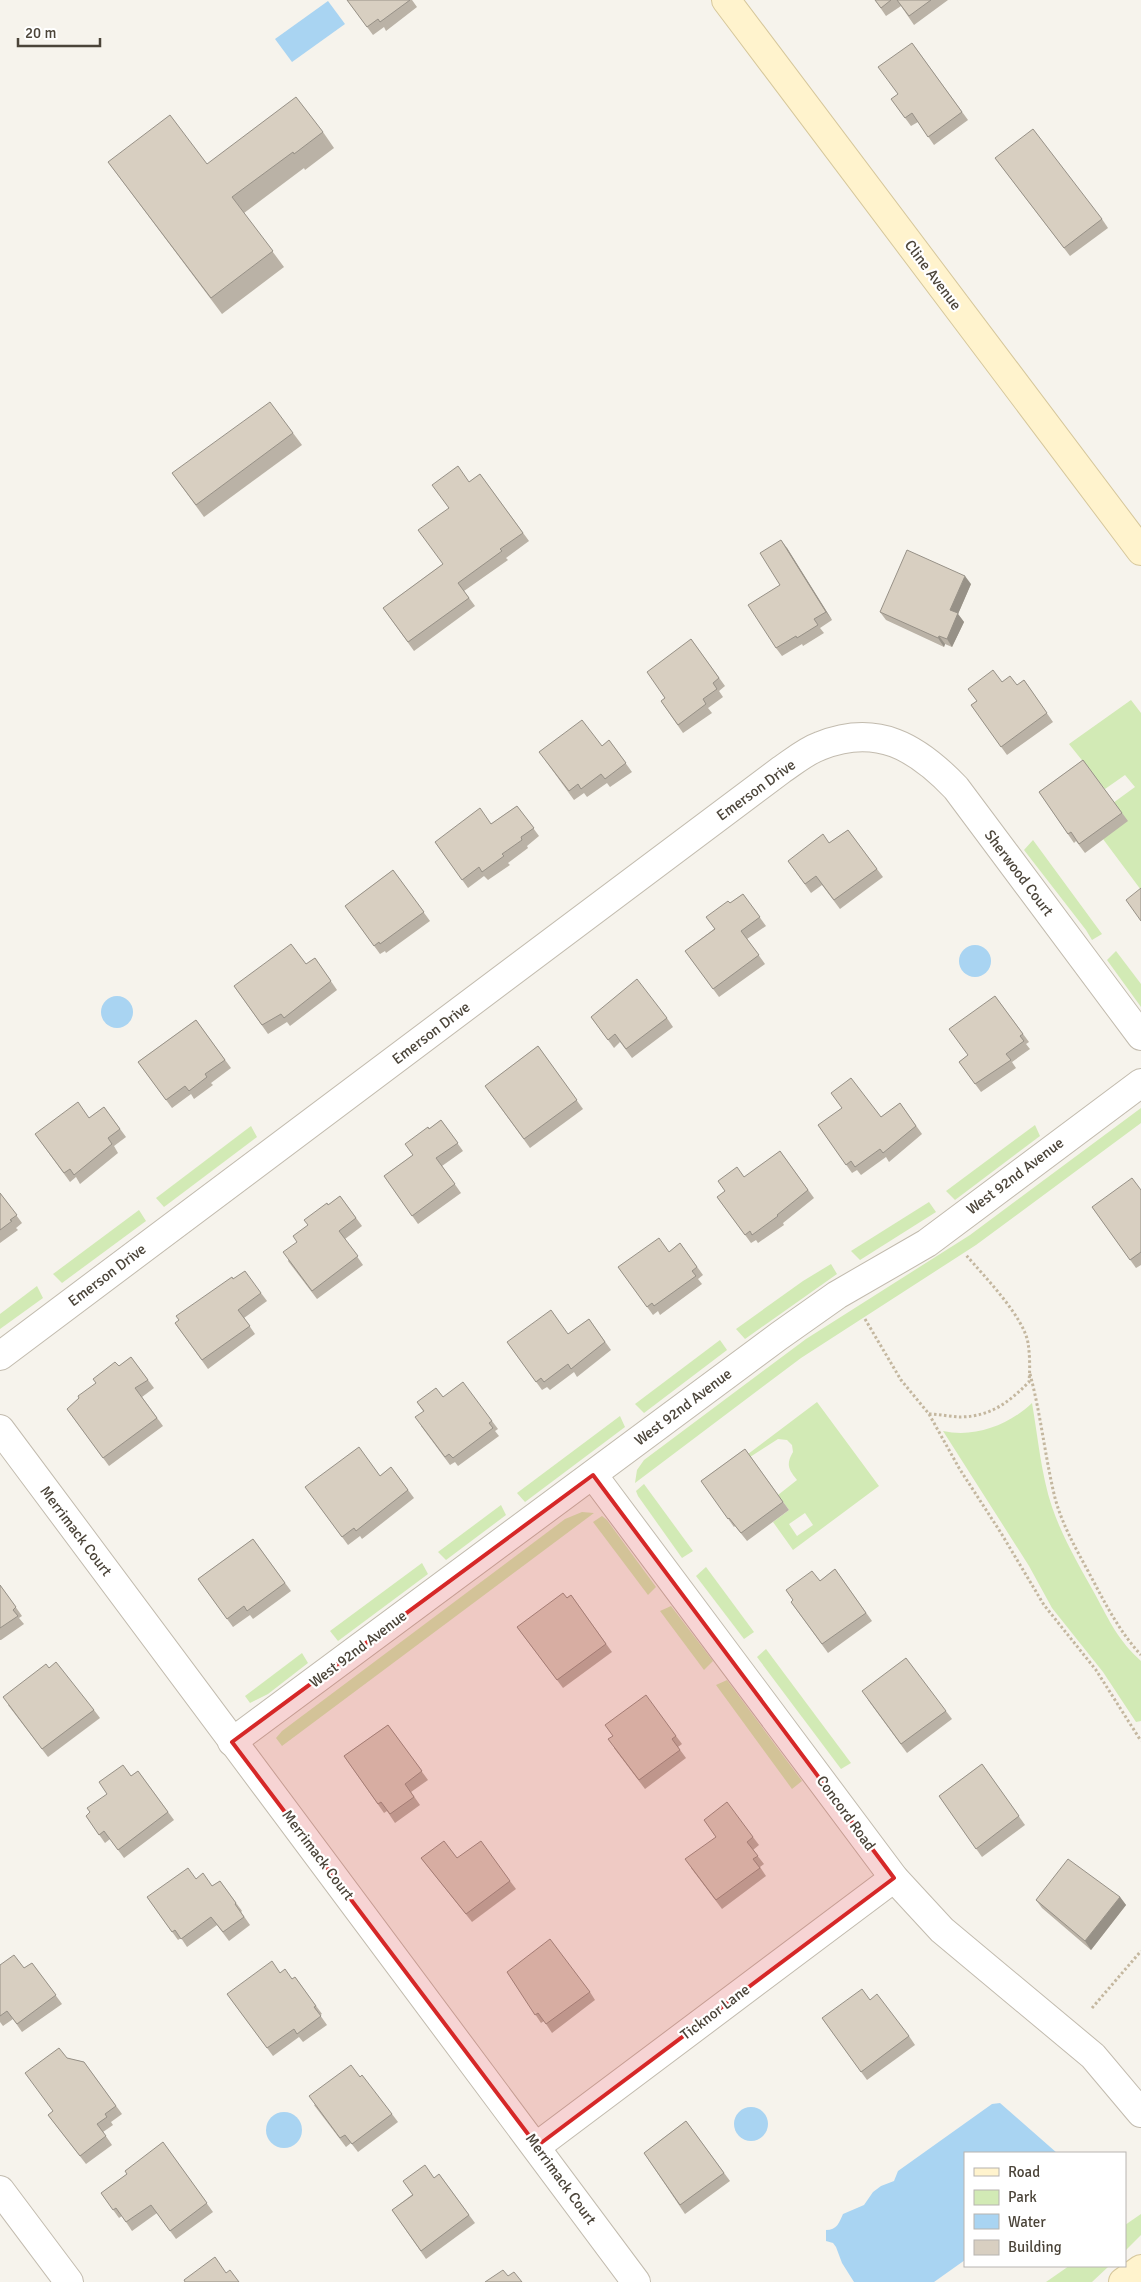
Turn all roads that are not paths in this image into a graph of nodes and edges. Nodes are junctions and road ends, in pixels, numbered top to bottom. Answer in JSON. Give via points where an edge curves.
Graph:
{"nodes":[{"id":1,"x":726,"y":0,"type":"edge"},
{"id":2,"x":1141,"y":551,"type":"edge"},
{"id":3,"x":874,"y":737,"type":"joint"},
{"id":4,"x":1141,"y":1036,"type":"edge"},
{"id":5,"x":1141,"y":1083,"type":"edge"},
{"id":6,"x":0,"y":1356,"type":"edge"},
{"id":7,"x":0,"y":1428,"type":"edge"},
{"id":8,"x":593,"y":1475,"type":"junction"},
{"id":9,"x":232,"y":1742,"type":"junction"},
{"id":10,"x":894,"y":1878,"type":"junction"},
{"id":11,"x":1141,"y":2114,"type":"edge"},
{"id":12,"x":537,"y":2146,"type":"junction"},
{"id":13,"x":0,"y":2190,"type":"edge"},
{"id":14,"x":1141,"y":2269,"type":"edge"},
{"id":15,"x":69,"y":2282,"type":"edge"},
{"id":16,"x":636,"y":2282,"type":"edge"},
{"id":17,"x":1123,"y":2282,"type":"edge"}],
"edges":[{"from":1,"to":2,"type":"street","name":"Cline Avenue"},
{"from":3,"to":4,"type":"street","name":"Sherwood Court","via":[[908,748],[934,766],[956,788]]},
{"from":3,"to":6,"type":"street","name":"Emerson Drive","via":[[848,737],[819,746],[781,770]]},
{"from":5,"to":8,"type":"street","name":"West 92nd Avenue","via":[[927,1243],[830,1300]]},
{"from":7,"to":9,"type":"street","name":"Merrimack Court"},
{"from":8,"to":9,"type":"street","name":"West 92nd Avenue"},
{"from":8,"to":10,"type":"street","name":"Concord Road"},
{"from":9,"to":12,"type":"street","name":"Merrimack Court"},
{"from":10,"to":11,"type":"street","name":"Concord Road","via":[[942,1930],[1093,2056]]},
{"from":10,"to":12,"type":"street","name":"Ticknor Lane"},
{"from":12,"to":16,"type":"street","name":"Merrimack Court"},
{"from":13,"to":15,"type":"street"},
{"from":14,"to":17,"type":"street"}]}
